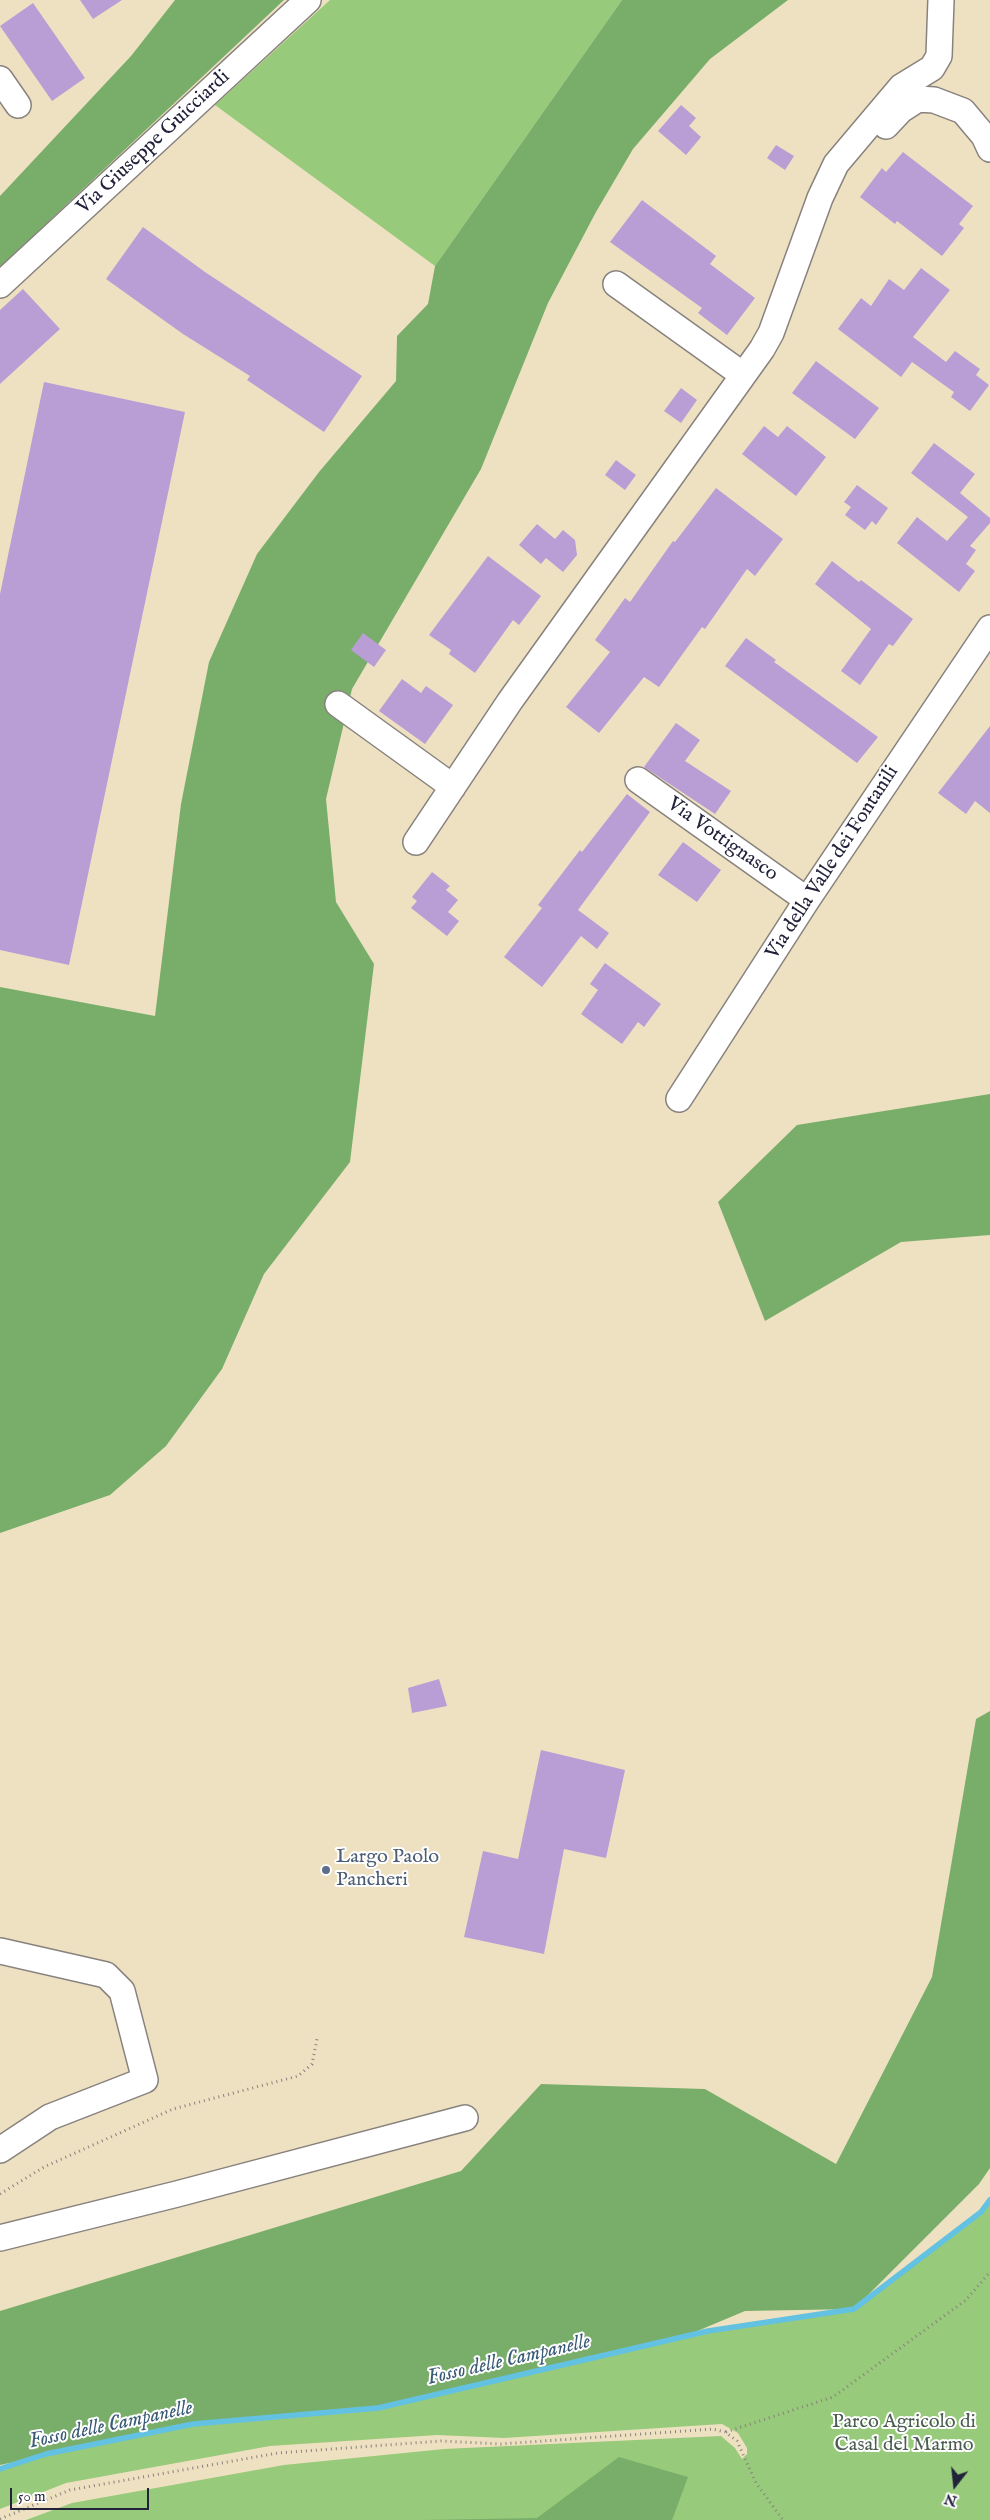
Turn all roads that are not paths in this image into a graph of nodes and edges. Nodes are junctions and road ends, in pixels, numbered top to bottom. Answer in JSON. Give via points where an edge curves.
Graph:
{"nodes":[{"id":1,"x":308,"y":0,"type":"edge"},
{"id":2,"x":941,"y":0,"type":"edge"},
{"id":3,"x":0,"y":80,"type":"edge"},
{"id":4,"x":18,"y":105,"type":"dead end"},
{"id":5,"x":990,"y":149,"type":"edge"},
{"id":6,"x":616,"y":284,"type":"dead end"},
{"id":7,"x":0,"y":285,"type":"edge"},
{"id":8,"x":744,"y":376,"type":"junction"},
{"id":9,"x":990,"y":628,"type":"edge"},
{"id":10,"x":528,"y":695,"type":"dead end"},
{"id":11,"x":338,"y":704,"type":"dead end"},
{"id":12,"x":638,"y":780,"type":"dead end"},
{"id":13,"x":453,"y":787,"type":"junction"},
{"id":14,"x":416,"y":842,"type":"dead end"},
{"id":15,"x":807,"y":900,"type":"junction"},
{"id":16,"x":679,"y":1100,"type":"dead end"},
{"id":17,"x":0,"y":1951,"type":"edge"},
{"id":18,"x":465,"y":2118,"type":"dead end"},
{"id":19,"x":4,"y":2139,"type":"edge"},
{"id":20,"x":0,"y":2238,"type":"edge"}],
"edges":[{"from":1,"to":7,"type":"street","name":"Via Giuseppe Guicciardi"},
{"from":2,"to":8,"type":"street","via":[[939,56],[932,68],[901,88],[836,164],[820,198],[771,333]]},
{"from":3,"to":4,"type":"street"},
{"from":5,"to":10,"type":"street","via":[[984,136],[963,111],[934,100],[918,99],[901,110],[851,165],[838,185],[778,347]]},
{"from":6,"to":8,"type":"street"},
{"from":8,"to":13,"type":"street","via":[[510,701]]},
{"from":9,"to":15,"type":"street","name":"Via della Valle dei Fontanili"},
{"from":11,"to":13,"type":"street"},
{"from":12,"to":15,"type":"street","name":"Via Vottignasco"},
{"from":13,"to":14,"type":"street"},
{"from":15,"to":16,"type":"street","name":"Via della Valle dei Fontanili"},
{"from":17,"to":19,"type":"street","via":[[106,1975],[122,1991],[145,2080],[50,2117]]},
{"from":18,"to":20,"type":"street"}]}
